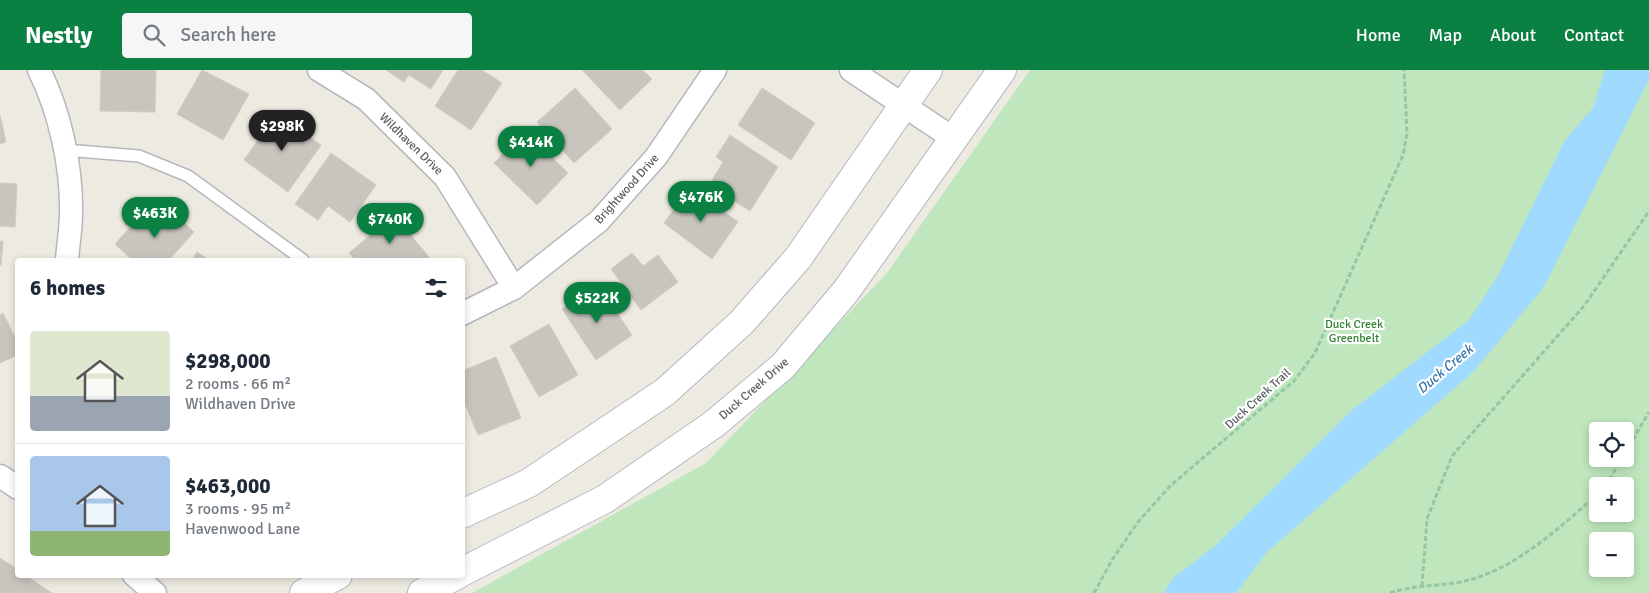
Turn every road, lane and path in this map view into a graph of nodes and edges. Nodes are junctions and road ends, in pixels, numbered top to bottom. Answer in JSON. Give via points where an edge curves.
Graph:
{"nodes":[{"id":1,"x":39,"y":70,"type":"edge"},
{"id":2,"x":319,"y":70,"type":"edge"},
{"id":3,"x":715,"y":70,"type":"edge"},
{"id":4,"x":851,"y":70,"type":"edge"},
{"id":5,"x":928,"y":70,"type":"edge"},
{"id":6,"x":1002,"y":70,"type":"edge"},
{"id":7,"x":1404,"y":70,"type":"edge"},
{"id":8,"x":904,"y":106,"type":"junction"},
{"id":9,"x":954,"y":139,"type":"junction"},
{"id":10,"x":66,"y":150,"type":"junction"},
{"id":11,"x":1649,"y":211,"type":"edge"},
{"id":12,"x":67,"y":258,"type":"edge"},
{"id":13,"x":300,"y":258,"type":"edge"},
{"id":14,"x":514,"y":288,"type":"junction"},
{"id":15,"x":465,"y":312,"type":"edge"},
{"id":16,"x":1649,"y":412,"type":"edge"},
{"id":17,"x":1634,"y":438,"type":"edge"},
{"id":18,"x":0,"y":476,"type":"edge"},
{"id":19,"x":15,"y":486,"type":"edge"},
{"id":20,"x":1589,"y":502,"type":"edge"},
{"id":21,"x":465,"y":513,"type":"edge"},
{"id":22,"x":465,"y":570,"type":"edge"},
{"id":23,"x":138,"y":578,"type":"edge"},
{"id":24,"x":332,"y":578,"type":"edge"},
{"id":25,"x":451,"y":578,"type":"edge"},
{"id":26,"x":1422,"y":586,"type":"junction"},
{"id":27,"x":155,"y":593,"type":"edge"},
{"id":28,"x":304,"y":593,"type":"edge"},
{"id":29,"x":422,"y":593,"type":"edge"},
{"id":30,"x":1094,"y":593,"type":"edge"},
{"id":31,"x":1390,"y":593,"type":"edge"}],
"edges":[{"from":1,"to":10,"type":"street"},
{"from":2,"to":14,"type":"street","name":"Wildhaven Drive","via":[[366,99],[445,177]]},
{"from":3,"to":14,"type":"street","name":"Brightwood Drive","via":[[656,157],[599,221]]},
{"from":4,"to":8,"type":"street"},
{"from":5,"to":8,"type":"main road"},
{"from":6,"to":9,"type":"main road","name":"Duck Creek Drive"},
{"from":7,"to":30,"type":"path","name":"Duck Creek Trail","via":[[1407,133],[1403,155],[1315,353],[1294,381],[1171,485],[1138,522]]},
{"from":8,"to":9,"type":"street"},
{"from":8,"to":21,"type":"main road","via":[[798,258],[735,328],[665,392],[529,483]]},
{"from":9,"to":22,"type":"main road","name":"Duck Creek Drive","via":[[846,291],[783,366],[714,424],[605,499]]},
{"from":10,"to":12,"type":"street","via":[[71,214]]},
{"from":10,"to":13,"type":"lane","via":[[139,156],[188,176]]},
{"from":11,"to":26,"type":"path","via":[[1584,306],[1452,456],[1427,519]]},
{"from":14,"to":15,"type":"street","name":"Brightwood Drive"},
{"from":16,"to":17,"type":"path"},
{"from":18,"to":19,"type":"street"},
{"from":20,"to":26,"type":"path","via":[[1526,551],[1491,573],[1467,581]]},
{"from":23,"to":27,"type":"street"},
{"from":24,"to":28,"type":"main road"},
{"from":25,"to":29,"type":"main road"},
{"from":26,"to":31,"type":"path"}]}
